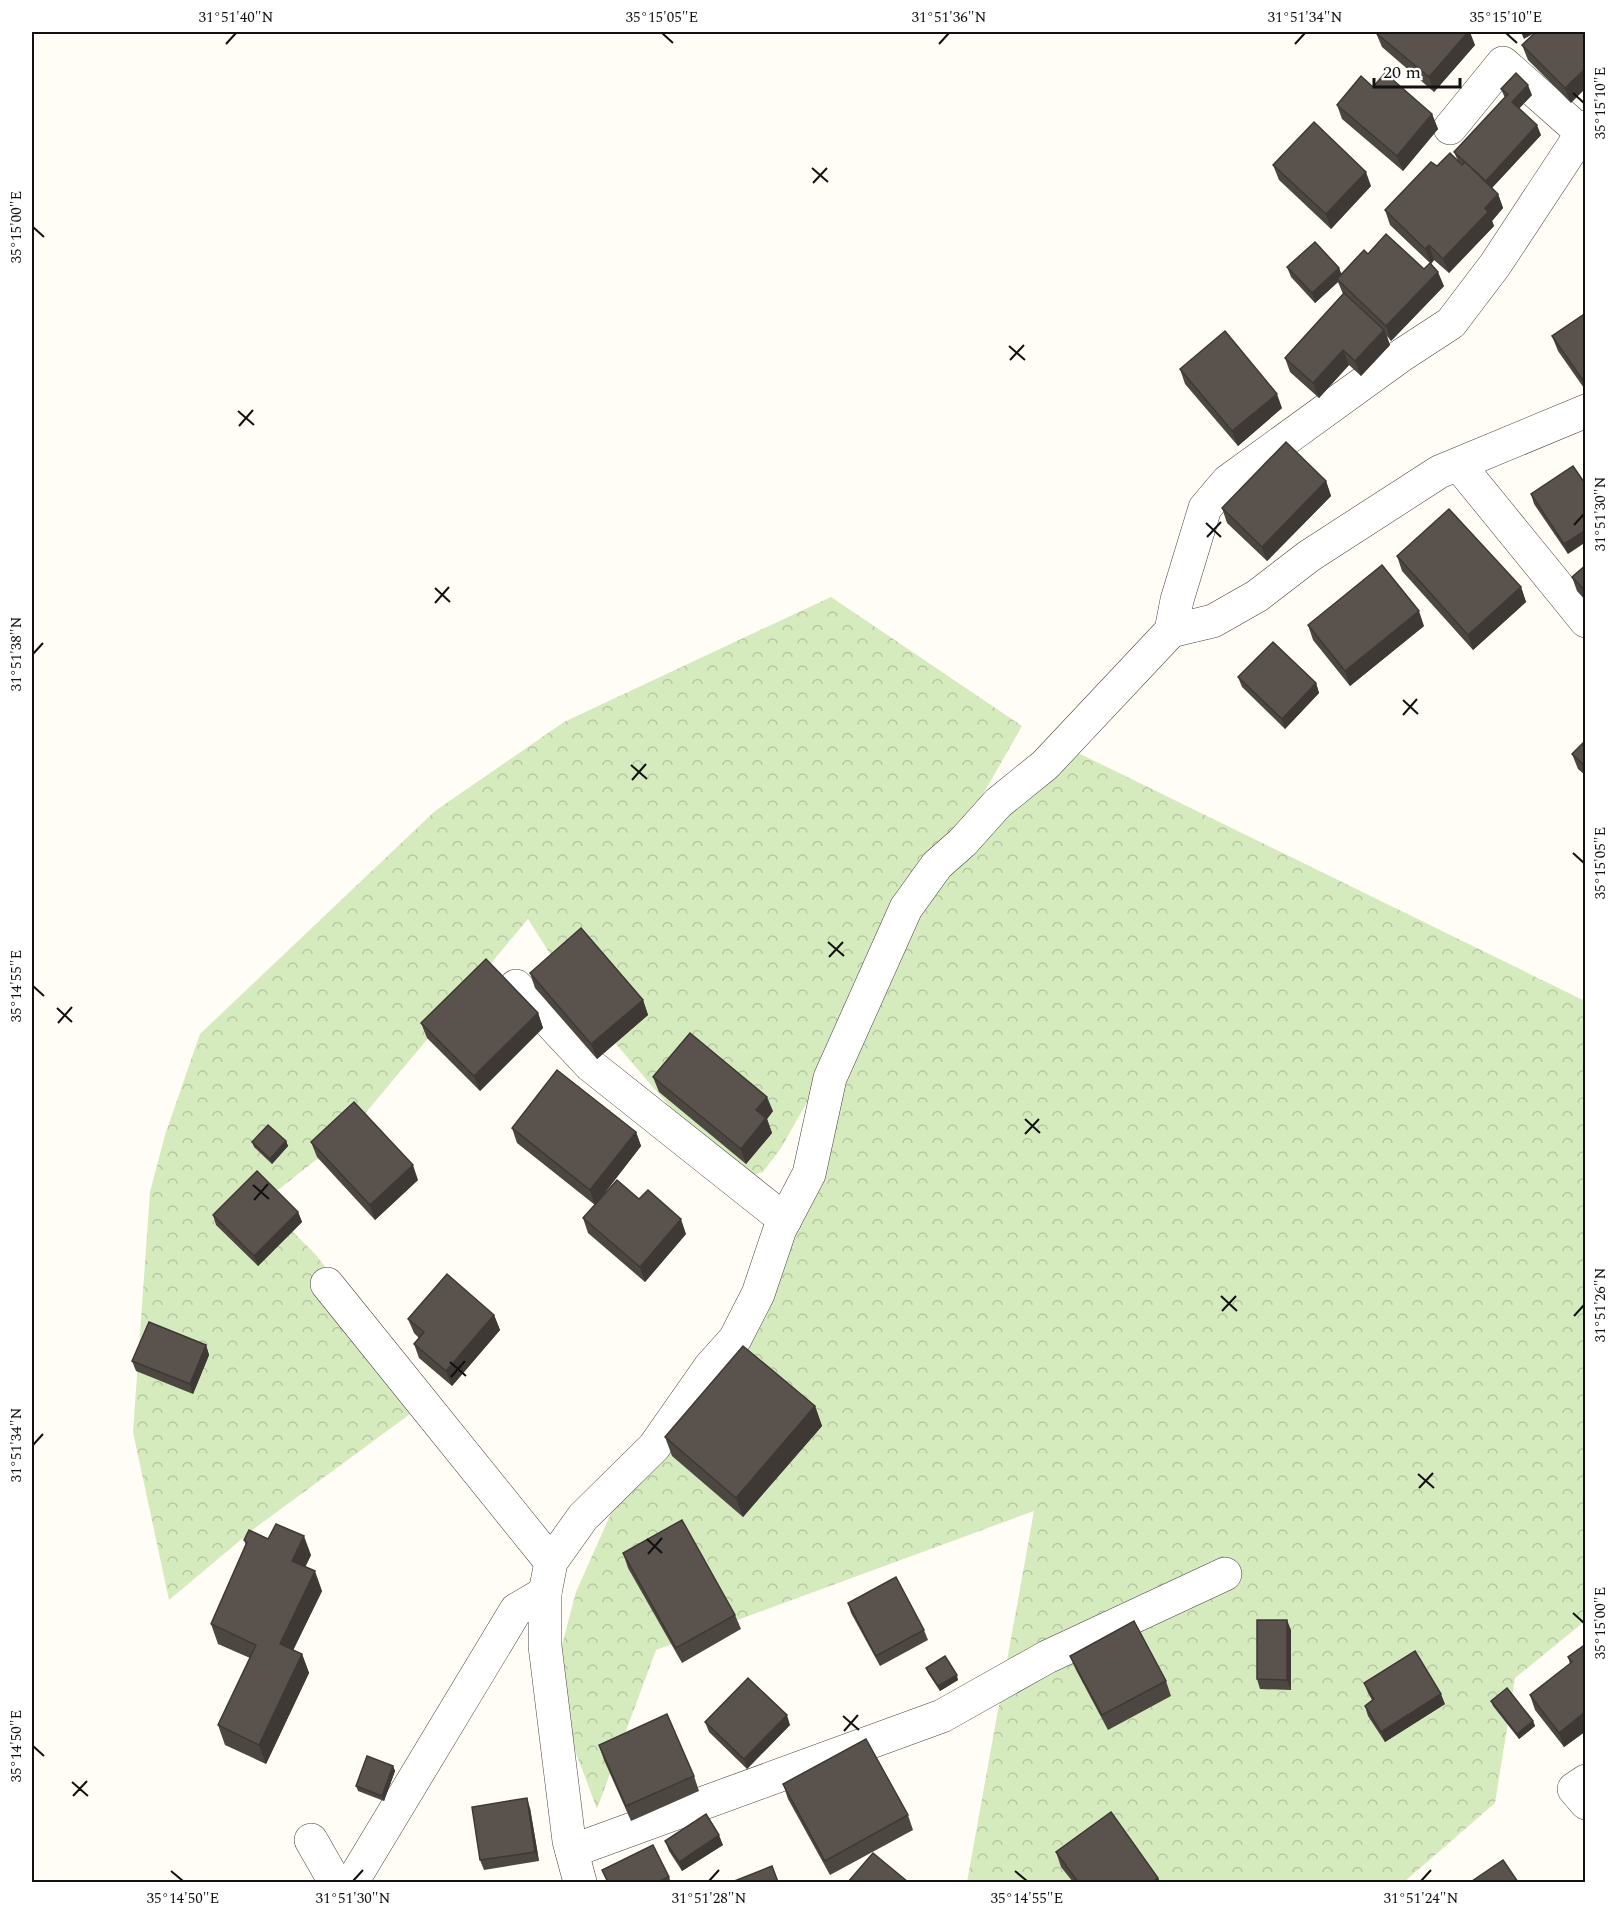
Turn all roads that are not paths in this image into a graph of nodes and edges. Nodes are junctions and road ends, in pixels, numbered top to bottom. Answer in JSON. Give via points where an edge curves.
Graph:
{"nodes":[{"id":1,"x":1450,"y":128,"type":"dead end"},
{"id":2,"x":1583,"y":130,"type":"edge"},
{"id":3,"x":1586,"y":411,"type":"edge"},
{"id":4,"x":1459,"y":465,"type":"junction"},
{"id":5,"x":1586,"y":621,"type":"edge"},
{"id":6,"x":1171,"y":632,"type":"junction"},
{"id":7,"x":516,"y":986,"type":"edge"},
{"id":8,"x":785,"y":1220,"type":"junction"},
{"id":9,"x":327,"y":1284,"type":"dead end"},
{"id":10,"x":1226,"y":1574,"type":"dead end"},
{"id":11,"x":548,"y":1577,"type":"junction"},
{"id":12,"x":1586,"y":1781,"type":"edge"},
{"id":13,"x":1586,"y":1803,"type":"edge"},
{"id":14,"x":311,"y":1840,"type":"dead end"},
{"id":15,"x":572,"y":1851,"type":"junction"},
{"id":16,"x":335,"y":1882,"type":"edge"},
{"id":17,"x":352,"y":1882,"type":"edge"},
{"id":18,"x":580,"y":1882,"type":"edge"}],
"edges":[{"from":1,"to":2,"type":"street","via":[[1503,63]]},
{"from":2,"to":6,"type":"street","via":[[1495,266],[1451,323],[1228,481],[1205,508]]},
{"from":3,"to":4,"type":"street"},
{"from":4,"to":5,"type":"street"},
{"from":4,"to":6,"type":"street","via":[[1404,493],[1287,571],[1257,596],[1212,621]]},
{"from":6,"to":8,"type":"street","via":[[1064,746],[998,803],[938,865],[906,908],[830,1078],[809,1174]]},
{"from":7,"to":8,"type":"street","via":[[590,1065]]},
{"from":8,"to":11,"type":"street","via":[[758,1294],[735,1339],[710,1367],[654,1447],[584,1517]]},
{"from":9,"to":11,"type":"street"},
{"from":10,"to":15,"type":"street","via":[[1047,1658],[942,1716]]},
{"from":11,"to":15,"type":"street","via":[[545,1646]]},
{"from":11,"to":17,"type":"street","via":[[516,1610]]},
{"from":12,"to":13,"type":"street","via":[[1574,1789]]},
{"from":14,"to":16,"type":"street"},
{"from":15,"to":18,"type":"street"}]}
